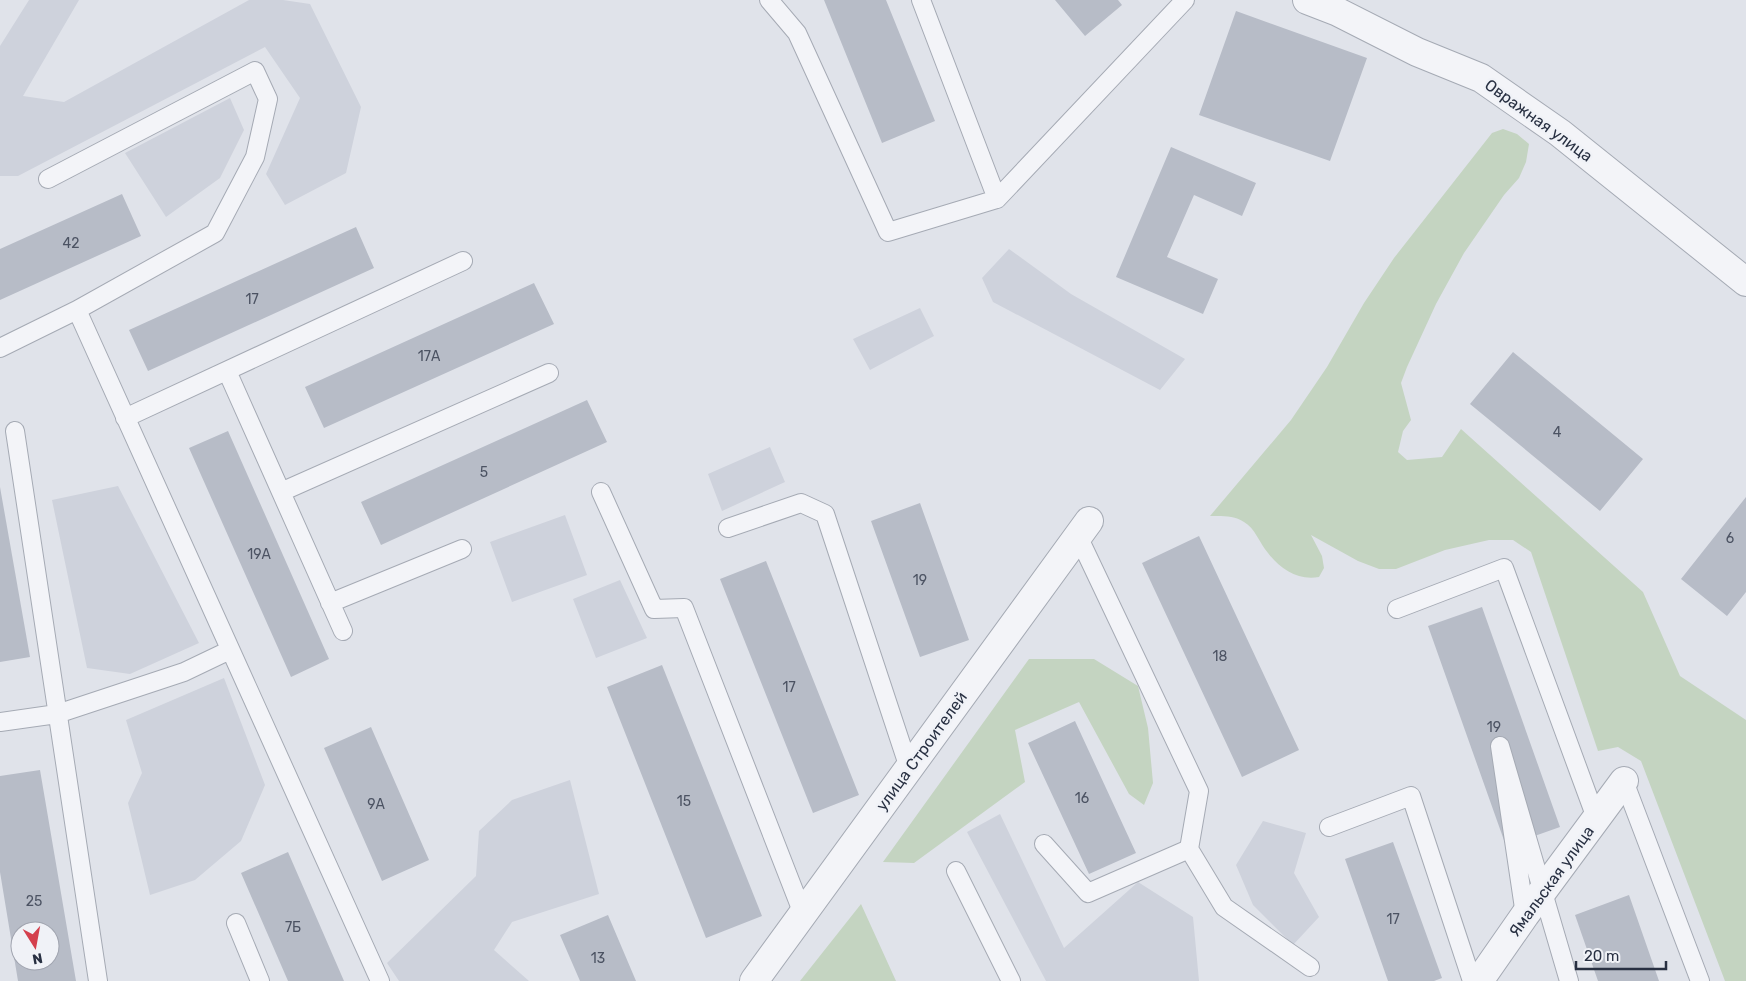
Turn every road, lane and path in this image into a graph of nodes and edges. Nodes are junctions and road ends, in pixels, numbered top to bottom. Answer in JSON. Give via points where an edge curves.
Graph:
{"nodes":[{"id":1,"x":769,"y":0,"type":"edge"},
{"id":2,"x":921,"y":0,"type":"edge"},
{"id":3,"x":1185,"y":0,"type":"edge"},
{"id":4,"x":1307,"y":0,"type":"edge"},
{"id":5,"x":48,"y":179,"type":"dead end"},
{"id":6,"x":997,"y":199,"type":"junction"},
{"id":7,"x":463,"y":261,"type":"dead end"},
{"id":8,"x":1746,"y":282,"type":"edge"},
{"id":9,"x":76,"y":310,"type":"junction"},
{"id":10,"x":0,"y":348,"type":"edge"},
{"id":11,"x":227,"y":371,"type":"junction"},
{"id":12,"x":549,"y":373,"type":"dead end"},
{"id":13,"x":126,"y":418,"type":"junction"},
{"id":14,"x":15,"y":431,"type":"dead end"},
{"id":15,"x":281,"y":492,"type":"junction"},
{"id":16,"x":601,"y":492,"type":"dead end"},
{"id":17,"x":728,"y":528,"type":"dead end"},
{"id":18,"x":1083,"y":529,"type":"joint"},
{"id":19,"x":462,"y":549,"type":"dead end"},
{"id":20,"x":330,"y":603,"type":"junction"},
{"id":21,"x":1398,"y":609,"type":"dead end"},
{"id":22,"x":343,"y":631,"type":"dead end"},
{"id":23,"x":230,"y":650,"type":"junction"},
{"id":24,"x":57,"y":714,"type":"junction"},
{"id":25,"x":0,"y":722,"type":"edge"},
{"id":26,"x":909,"y":768,"type":"junction"},
{"id":27,"x":1624,"y":781,"type":"joint"},
{"id":28,"x":1596,"y":818,"type":"junction"},
{"id":29,"x":1329,"y":827,"type":"dead end"},
{"id":30,"x":1044,"y":844,"type":"dead end"},
{"id":31,"x":1189,"y":849,"type":"junction"},
{"id":32,"x":956,"y":871,"type":"dead end"},
{"id":33,"x":803,"y":914,"type":"junction"},
{"id":34,"x":1525,"y":915,"type":"junction"},
{"id":35,"x":236,"y":923,"type":"dead end"},
{"id":36,"x":1310,"y":967,"type":"dead end"},
{"id":37,"x":98,"y":981,"type":"edge"},
{"id":38,"x":260,"y":981,"type":"edge"},
{"id":39,"x":380,"y":981,"type":"edge"},
{"id":40,"x":754,"y":981,"type":"edge"},
{"id":41,"x":1011,"y":981,"type":"edge"},
{"id":42,"x":1472,"y":981,"type":"edge"},
{"id":43,"x":1479,"y":981,"type":"edge"},
{"id":44,"x":1569,"y":981,"type":"edge"},
{"id":45,"x":1700,"y":981,"type":"edge"}],
"edges":[{"from":1,"to":6,"type":"lane","via":[[797,33],[888,232]]},
{"from":2,"to":6,"type":"lane"},
{"from":3,"to":6,"type":"lane"},
{"from":4,"to":8,"type":"street","name":"Овражная улица","via":[[1417,52],[1482,78],[1560,133]]},
{"from":5,"to":9,"type":"lane","via":[[255,71],[268,99],[255,157],[215,233]]},
{"from":7,"to":11,"type":"lane"},
{"from":9,"to":10,"type":"lane"},
{"from":9,"to":13,"type":"lane"},
{"from":11,"to":13,"type":"lane"},
{"from":11,"to":15,"type":"lane"},
{"from":12,"to":15,"type":"lane"},
{"from":13,"to":23,"type":"lane"},
{"from":14,"to":24,"type":"lane"},
{"from":15,"to":20,"type":"lane"},
{"from":16,"to":33,"type":"lane","via":[[654,609],[684,608]]},
{"from":17,"to":26,"type":"lane","via":[[801,503],[825,514]]},
{"from":18,"to":26,"type":"street","name":"улица Строителей"},
{"from":18,"to":31,"type":"lane","via":[[1199,791]]},
{"from":19,"to":20,"type":"lane"},
{"from":20,"to":22,"type":"lane"},
{"from":21,"to":28,"type":"lane","via":[[1504,568]]},
{"from":23,"to":24,"type":"lane","via":[[184,672]]},
{"from":23,"to":39,"type":"lane"},
{"from":24,"to":25,"type":"lane"},
{"from":24,"to":37,"type":"lane"},
{"from":26,"to":33,"type":"street","name":"улица Строителей"},
{"from":27,"to":28,"type":"street","name":"Ямальская улица"},
{"from":27,"to":45,"type":"lane"},
{"from":28,"to":34,"type":"street","name":"Ямальская улица"},
{"from":29,"to":42,"type":"lane","via":[[1411,796]]},
{"from":30,"to":31,"type":"lane","via":[[1088,893]]},
{"from":31,"to":36,"type":"lane","via":[[1224,907]]},
{"from":32,"to":41,"type":"lane"},
{"from":33,"to":40,"type":"street","name":"улица Строителей"},
{"from":34,"to":43,"type":"street","name":"Ямальская улица"},
{"from":34,"to":44,"type":"lane","via":[[1500,746]]},
{"from":35,"to":38,"type":"lane"}]}
